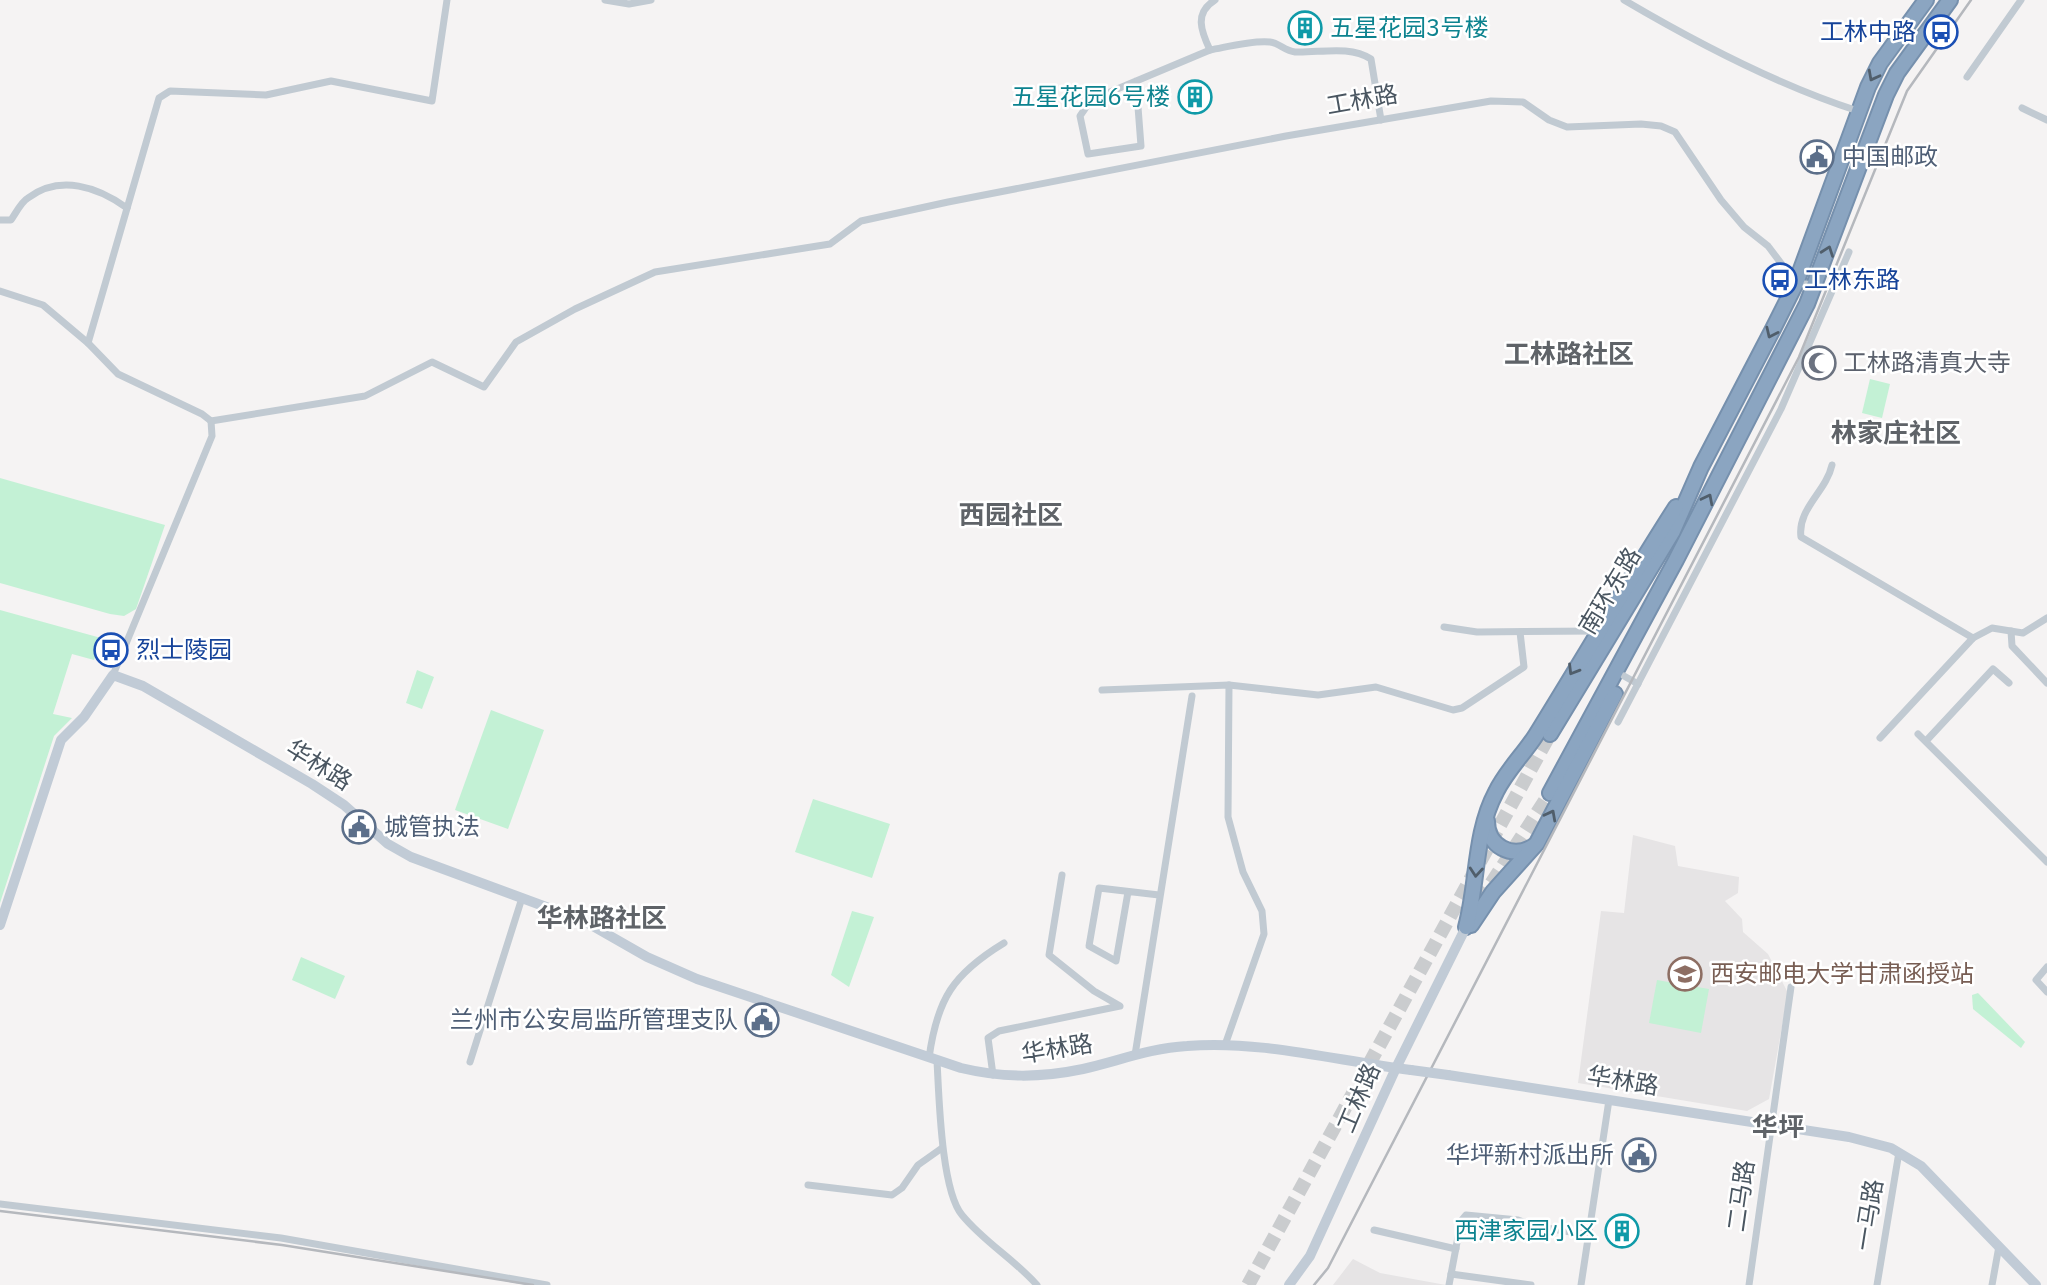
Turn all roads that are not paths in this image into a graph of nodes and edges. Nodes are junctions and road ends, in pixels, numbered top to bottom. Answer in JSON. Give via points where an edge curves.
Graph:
{"nodes":[{"id":1,"x":447,"y":0,"type":"edge"},
{"id":2,"x":605,"y":0,"type":"edge"},
{"id":3,"x":651,"y":0,"type":"edge"},
{"id":4,"x":1215,"y":0,"type":"edge"},
{"id":5,"x":1624,"y":0,"type":"edge"},
{"id":6,"x":1926,"y":0,"type":"edge"},
{"id":7,"x":1950,"y":0,"type":"edge"},
{"id":8,"x":2021,"y":0,"type":"edge"},
{"id":9,"x":1210,"y":50,"type":"junction"},
{"id":10,"x":1967,"y":78,"type":"dead end"},
{"id":11,"x":1136,"y":81,"type":"junction"},
{"id":12,"x":2022,"y":108,"type":"dead end"},
{"id":13,"x":1858,"y":111,"type":"junction"},
{"id":14,"x":1381,"y":120,"type":"junction"},
{"id":15,"x":2047,"y":120,"type":"edge"},
{"id":16,"x":127,"y":208,"type":"junction"},
{"id":17,"x":0,"y":220,"type":"edge"},
{"id":18,"x":1849,"y":252,"type":"dead end"},
{"id":19,"x":1796,"y":283,"type":"junction"},
{"id":20,"x":1815,"y":285,"type":"junction"},
{"id":21,"x":0,"y":291,"type":"edge"},
{"id":22,"x":88,"y":343,"type":"junction"},
{"id":23,"x":211,"y":421,"type":"junction"},
{"id":24,"x":1832,"y":465,"type":"dead end"},
{"id":25,"x":1701,"y":467,"type":"junction"},
{"id":26,"x":1676,"y":560,"type":"junction"},
{"id":27,"x":2047,"y":618,"type":"edge"},
{"id":28,"x":1444,"y":627,"type":"dead end"},
{"id":29,"x":1598,"y":631,"type":"junction"},
{"id":30,"x":2011,"y":631,"type":"junction"},
{"id":31,"x":1520,"y":632,"type":"junction"},
{"id":32,"x":1973,"y":638,"type":"junction"},
{"id":33,"x":113,"y":675,"type":"junction"},
{"id":34,"x":1624,"y":676,"type":"junction"},
{"id":35,"x":2009,"y":683,"type":"dead end"},
{"id":36,"x":2047,"y":683,"type":"edge"},
{"id":37,"x":1638,"y":684,"type":"junction"},
{"id":38,"x":1229,"y":685,"type":"junction"},
{"id":39,"x":1102,"y":690,"type":"dead end"},
{"id":40,"x":1192,"y":696,"type":"dead end"},
{"id":41,"x":1618,"y":722,"type":"dead end"},
{"id":42,"x":1550,"y":734,"type":"tunnel mouth"},
{"id":43,"x":1918,"y":734,"type":"dead end"},
{"id":44,"x":1880,"y":738,"type":"dead end"},
{"id":45,"x":1926,"y":741,"type":"junction"},
{"id":46,"x":1550,"y":793,"type":"tunnel mouth"},
{"id":47,"x":1487,"y":816,"type":"junction"},
{"id":48,"x":1537,"y":843,"type":"junction"},
{"id":49,"x":2047,"y":862,"type":"edge"},
{"id":50,"x":1062,"y":875,"type":"dead end"},
{"id":51,"x":1128,"y":891,"type":"junction"},
{"id":52,"x":1159,"y":895,"type":"junction"},
{"id":53,"x":522,"y":898,"type":"junction"},
{"id":54,"x":0,"y":925,"type":"edge"},
{"id":55,"x":1466,"y":927,"type":"junction"},
{"id":56,"x":1004,"y":943,"type":"dead end"},
{"id":57,"x":2047,"y":967,"type":"edge"},
{"id":58,"x":1791,"y":987,"type":"dead end"},
{"id":59,"x":2047,"y":992,"type":"edge"},
{"id":60,"x":1225,"y":1045,"type":"junction"},
{"id":61,"x":1135,"y":1055,"type":"junction"},
{"id":62,"x":933,"y":1059,"type":"junction"},
{"id":63,"x":470,"y":1062,"type":"dead end"},
{"id":64,"x":1396,"y":1068,"type":"junction"},
{"id":65,"x":993,"y":1076,"type":"junction"},
{"id":66,"x":1609,"y":1100,"type":"junction"},
{"id":67,"x":1770,"y":1126,"type":"junction"},
{"id":68,"x":942,"y":1148,"type":"junction"},
{"id":69,"x":1899,"y":1152,"type":"junction"},
{"id":70,"x":808,"y":1185,"type":"dead end"},
{"id":71,"x":0,"y":1204,"type":"edge"},
{"id":72,"x":1374,"y":1230,"type":"dead end"},
{"id":73,"x":1589,"y":1235,"type":"junction"},
{"id":74,"x":1999,"y":1246,"type":"junction"},
{"id":75,"x":1456,"y":1249,"type":"junction"},
{"id":76,"x":1451,"y":1274,"type":"junction"},
{"id":77,"x":547,"y":1285,"type":"edge"},
{"id":78,"x":1037,"y":1285,"type":"edge"},
{"id":79,"x":1289,"y":1285,"type":"edge"},
{"id":80,"x":1450,"y":1285,"type":"edge"},
{"id":81,"x":1531,"y":1285,"type":"edge"},
{"id":82,"x":1581,"y":1285,"type":"edge"},
{"id":83,"x":1749,"y":1285,"type":"edge"},
{"id":84,"x":1877,"y":1285,"type":"edge"},
{"id":85,"x":1992,"y":1285,"type":"edge"},
{"id":86,"x":2036,"y":1285,"type":"edge"}],
"edges":[{"from":1,"to":16,"type":"street","via":[[432,101],[331,81],[266,95],[170,91],[155,104]]},
{"from":2,"to":3,"type":"street","via":[[629,4]]},
{"from":4,"to":9,"type":"street","via":[[1199,21]]},
{"from":5,"to":13,"type":"street","via":[[1692,40],[1823,100]]},
{"from":6,"to":13,"type":"highway","one_way":true,"via":[[1880,63]]},
{"from":20,"to":7,"type":"highway","one_way":true,"via":[[1886,95]]},
{"from":8,"to":10,"type":"street"},
{"from":9,"to":11,"type":"street"},
{"from":9,"to":14,"type":"street","via":[[1272,42],[1293,52],[1365,55],[1371,59]]},
{"from":11,"to":11,"type":"street","via":[[1091,100],[1081,110],[1087,155],[1141,146]]},
{"from":12,"to":15,"type":"street"},
{"from":13,"to":19,"type":"highway"},
{"from":14,"to":19,"type":"street","name":"工林路","via":[[1511,100],[1567,127],[1641,124],[1667,128],[1675,132],[1721,200],[1768,246]]},
{"from":14,"to":23,"type":"street","name":"工林路","via":[[861,221],[830,244],[655,272],[516,342],[484,387],[432,362],[365,396]]},
{"from":16,"to":17,"type":"street","via":[[108,194],[77,184],[52,187],[27,198],[11,220]]},
{"from":16,"to":22,"type":"street"},
{"from":18,"to":37,"type":"street","via":[[1781,410]]},
{"from":19,"to":20,"type":"street"},
{"from":19,"to":25,"type":"highway","one_way":true},
{"from":26,"to":20,"type":"highway","one_way":true},
{"from":21,"to":22,"type":"street","via":[[43,305]]},
{"from":22,"to":23,"type":"street","via":[[118,374]]},
{"from":23,"to":33,"type":"street","via":[[212,436]]},
{"from":24,"to":32,"type":"street","via":[[1829,479],[1803,515],[1801,537]]},
{"from":25,"to":29,"type":"highway"},
{"from":25,"to":42,"type":"highway","name":"南环东路","via":[[1673,531]]},
{"from":26,"to":34,"type":"highway","via":[[1665,598]]},
{"from":26,"to":46,"type":"highway","name":"南环东路"},
{"from":27,"to":30,"type":"street","via":[[2023,633]]},
{"from":28,"to":31,"type":"street"},
{"from":29,"to":31,"type":"street"},
{"from":29,"to":47,"type":"highway","one_way":true,"via":[[1496,792]]},
{"from":30,"to":32,"type":"street","via":[[1992,628]]},
{"from":30,"to":36,"type":"street","via":[[2012,646]]},
{"from":31,"to":38,"type":"street","via":[[1524,667],[1453,710],[1376,687],[1318,695]]},
{"from":32,"to":44,"type":"street"},
{"from":33,"to":53,"type":"street","name":"华林路","via":[[143,686],[335,798],[399,851]]},
{"from":33,"to":54,"type":"street","via":[[84,717],[61,740]]},
{"from":34,"to":37,"type":"street"},
{"from":48,"to":34,"type":"highway","one_way":true},
{"from":35,"to":45,"type":"street","via":[[1993,668]]},
{"from":37,"to":41,"type":"street"},
{"from":38,"to":39,"type":"street"},
{"from":38,"to":60,"type":"street","via":[[1228,817],[1243,872],[1262,911],[1264,934]]},
{"from":40,"to":52,"type":"street"},
{"from":43,"to":45,"type":"street"},
{"from":45,"to":49,"type":"street"},
{"from":47,"to":48,"type":"highway","via":[[1489,834],[1502,848],[1520,852]]},
{"from":47,"to":55,"type":"highway","one_way":true},
{"from":48,"to":55,"type":"highway"},
{"from":50,"to":65,"type":"street","via":[[1049,955],[1120,1006],[999,1031],[988,1038]]},
{"from":51,"to":51,"type":"street","via":[[1099,888],[1089,946],[1116,961]]},
{"from":51,"to":52,"type":"street"},
{"from":52,"to":61,"type":"street"},
{"from":53,"to":62,"type":"street","name":"华林路","via":[[607,931],[647,957],[697,979]]},
{"from":53,"to":63,"type":"street"},
{"from":55,"to":64,"type":"street","name":"工林路"},
{"from":56,"to":62,"type":"street","via":[[985,954],[948,989],[934,1023]]},
{"from":57,"to":59,"type":"street","via":[[2036,980]]},
{"from":58,"to":67,"type":"street","name":"二马路"},
{"from":60,"to":61,"type":"street","name":"华林路"},
{"from":60,"to":64,"type":"street","name":"华林路"},
{"from":61,"to":65,"type":"street","name":"华林路","via":[[1034,1077]]},
{"from":62,"to":65,"type":"street","name":"华林路"},
{"from":62,"to":68,"type":"street"},
{"from":64,"to":66,"type":"street","name":"华林路","bridge":true},
{"from":64,"to":79,"type":"street","name":"工林路","via":[[1310,1256]]},
{"from":66,"to":67,"type":"street","name":"华林路"},
{"from":66,"to":73,"type":"street"},
{"from":67,"to":69,"type":"street","name":"华林路","via":[[1849,1137]]},
{"from":67,"to":83,"type":"street","name":"二马路"},
{"from":68,"to":70,"type":"street","via":[[918,1165],[892,1195]]},
{"from":68,"to":78,"type":"street","via":[[958,1212]]},
{"from":69,"to":74,"type":"street","name":"华林路","via":[[1927,1172]]},
{"from":69,"to":84,"type":"street","name":"一马路"},
{"from":71,"to":77,"type":"street","via":[[281,1238]]},
{"from":72,"to":75,"type":"street"},
{"from":73,"to":75,"type":"street","via":[[1475,1213],[1461,1221]]},
{"from":73,"to":82,"type":"street"},
{"from":74,"to":85,"type":"street"},
{"from":74,"to":86,"type":"street","name":"华林路"},
{"from":75,"to":76,"type":"street"},
{"from":76,"to":80,"type":"street"},
{"from":76,"to":81,"type":"street"}]}
